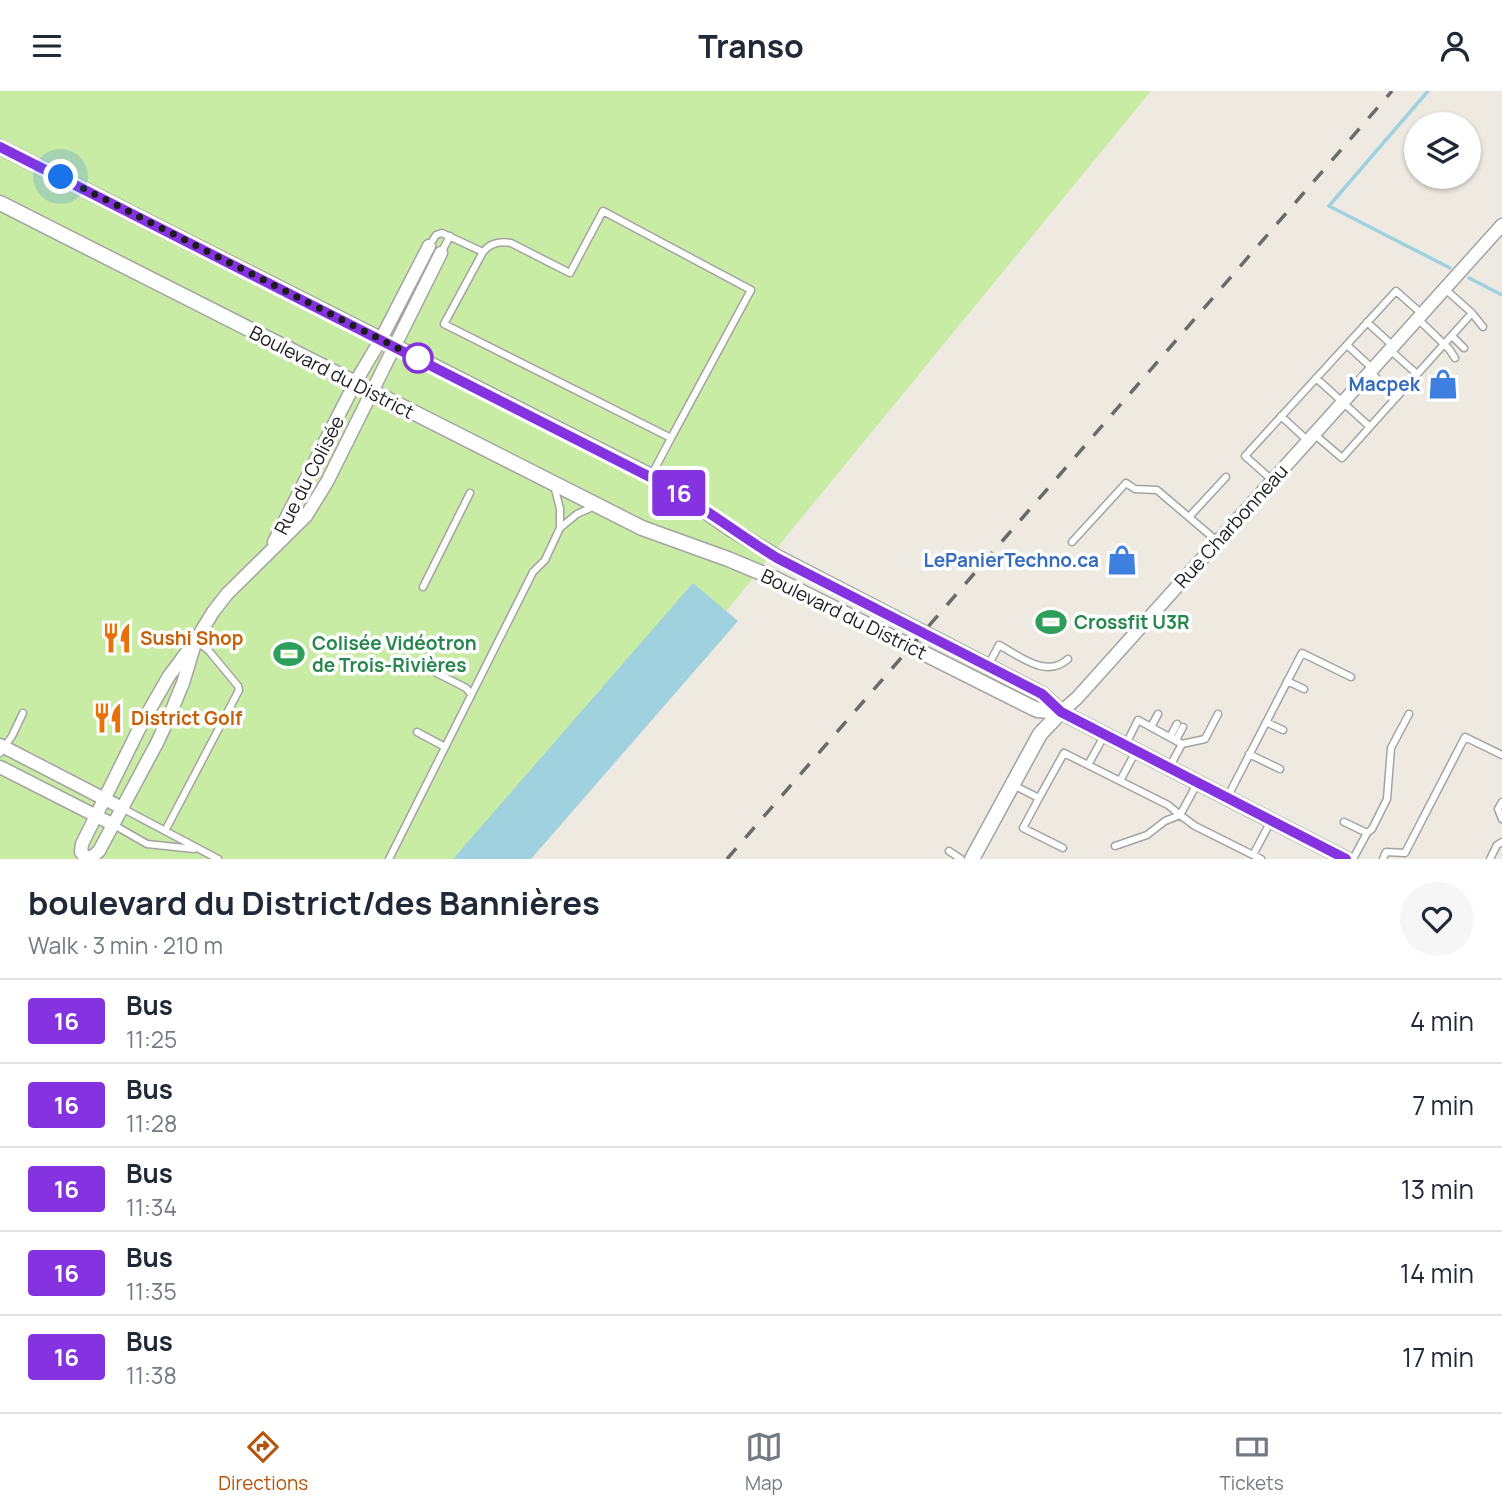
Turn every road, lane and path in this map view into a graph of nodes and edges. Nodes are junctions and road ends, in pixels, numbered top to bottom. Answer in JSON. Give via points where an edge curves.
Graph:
{"nodes":[{"id":1,"x":0,"y":146,"type":"edge"},
{"id":2,"x":0,"y":203,"type":"edge"},
{"id":3,"x":1502,"y":225,"type":"edge"},
{"id":4,"x":450,"y":236,"type":"junction"},
{"id":5,"x":429,"y":246,"type":"joint"},
{"id":6,"x":483,"y":252,"type":"junction"},
{"id":7,"x":441,"y":253,"type":"joint"},
{"id":8,"x":1445,"y":289,"type":"junction"},
{"id":9,"x":1472,"y":313,"type":"junction"},
{"id":10,"x":1420,"y":317,"type":"junction"},
{"id":11,"x":1367,"y":322,"type":"junction"},
{"id":12,"x":1483,"y":327,"type":"dead end"},
{"id":13,"x":1452,"y":336,"type":"junction"},
{"id":14,"x":381,"y":339,"type":"junction"},
{"id":15,"x":1444,"y":344,"type":"junction"},
{"id":16,"x":1347,"y":345,"type":"junction"},
{"id":17,"x":394,"y":346,"type":"junction"},
{"id":18,"x":1392,"y":348,"type":"junction"},
{"id":19,"x":1464,"y":348,"type":"dead end"},
{"id":20,"x":1455,"y":358,"type":"dead end"},
{"id":21,"x":1371,"y":370,"type":"junction"},
{"id":22,"x":1417,"y":375,"type":"junction"},
{"id":23,"x":1316,"y":378,"type":"junction"},
{"id":24,"x":355,"y":383,"type":"junction"},
{"id":25,"x":372,"y":392,"type":"junction"},
{"id":26,"x":1397,"y":397,"type":"junction"},
{"id":27,"x":1343,"y":402,"type":"junction"},
{"id":28,"x":1281,"y":416,"type":"junction"},
{"id":29,"x":1370,"y":427,"type":"junction"},
{"id":30,"x":1311,"y":437,"type":"junction"},
{"id":31,"x":671,"y":438,"type":"junction"},
{"id":32,"x":650,"y":477,"type":"junction"},
{"id":33,"x":1226,"y":477,"type":"dead end"},
{"id":34,"x":1272,"y":481,"type":"junction"},
{"id":35,"x":553,"y":484,"type":"junction"},
{"id":36,"x":470,"y":493,"type":"dead end"},
{"id":37,"x":596,"y":505,"type":"junction"},
{"id":38,"x":1189,"y":517,"type":"junction"},
{"id":39,"x":560,"y":528,"type":"junction"},
{"id":40,"x":1217,"y":541,"type":"junction"},
{"id":41,"x":1072,"y":543,"type":"dead end"},
{"id":42,"x":269,"y":552,"type":"junction"},
{"id":43,"x":423,"y":587,"type":"dead end"},
{"id":44,"x":196,"y":640,"type":"junction"},
{"id":45,"x":1068,"y":659,"type":"dead end"},
{"id":46,"x":423,"y":666,"type":"dead end"},
{"id":47,"x":988,"y":666,"type":"junction"},
{"id":48,"x":1351,"y":677,"type":"dead end"},
{"id":49,"x":1287,"y":681,"type":"junction"},
{"id":50,"x":1304,"y":689,"type":"dead end"},
{"id":51,"x":471,"y":694,"type":"junction"},
{"id":52,"x":1061,"y":712,"type":"junction"},
{"id":53,"x":23,"y":713,"type":"dead end"},
{"id":54,"x":1158,"y":714,"type":"dead end"},
{"id":55,"x":1217,"y":714,"type":"dead end"},
{"id":56,"x":1409,"y":714,"type":"dead end"},
{"id":57,"x":1266,"y":722,"type":"junction"},
{"id":58,"x":1180,"y":726,"type":"dead end"},
{"id":59,"x":1151,"y":727,"type":"junction"},
{"id":60,"x":1283,"y":730,"type":"dead end"},
{"id":61,"x":417,"y":732,"type":"dead end"},
{"id":62,"x":1104,"y":735,"type":"junction"},
{"id":63,"x":1176,"y":740,"type":"junction"},
{"id":64,"x":445,"y":747,"type":"junction"},
{"id":65,"x":1,"y":748,"type":"edge"},
{"id":66,"x":1131,"y":749,"type":"junction"},
{"id":67,"x":1249,"y":754,"type":"junction"},
{"id":68,"x":1502,"y":755,"type":"edge"},
{"id":69,"x":1088,"y":765,"type":"junction"},
{"id":70,"x":0,"y":767,"type":"edge"},
{"id":71,"x":1169,"y":768,"type":"junction"},
{"id":72,"x":1280,"y":769,"type":"dead end"},
{"id":73,"x":1119,"y":781,"type":"junction"},
{"id":74,"x":1198,"y":783,"type":"junction"},
{"id":75,"x":1011,"y":784,"type":"junction"},
{"id":76,"x":104,"y":798,"type":"junction"},
{"id":77,"x":1039,"y":798,"type":"junction"},
{"id":78,"x":1227,"y":798,"type":"junction"},
{"id":79,"x":1502,"y":801,"type":"edge"},
{"id":80,"x":122,"y":808,"type":"junction"},
{"id":81,"x":96,"y":815,"type":"junction"},
{"id":82,"x":1180,"y":815,"type":"junction"},
{"id":83,"x":1502,"y":819,"type":"edge"},
{"id":84,"x":1271,"y":821,"type":"junction"},
{"id":85,"x":1344,"y":822,"type":"dead end"},
{"id":86,"x":114,"y":825,"type":"junction"},
{"id":87,"x":165,"y":831,"type":"junction"},
{"id":88,"x":1367,"y":833,"type":"junction"},
{"id":89,"x":1502,"y":842,"type":"edge"},
{"id":90,"x":1115,"y":846,"type":"dead end"},
{"id":91,"x":1063,"y":848,"type":"dead end"},
{"id":92,"x":197,"y":849,"type":"junction"},
{"id":93,"x":949,"y":851,"type":"dead end"},
{"id":94,"x":1253,"y":855,"type":"junction"},
{"id":95,"x":209,"y":857,"type":"edge"},
{"id":96,"x":218,"y":859,"type":"edge"},
{"id":97,"x":389,"y":859,"type":"edge"},
{"id":98,"x":961,"y":859,"type":"edge"},
{"id":99,"x":972,"y":859,"type":"edge"},
{"id":100,"x":1261,"y":859,"type":"edge"},
{"id":101,"x":1346,"y":859,"type":"edge"},
{"id":102,"x":1353,"y":859,"type":"edge"},
{"id":103,"x":1383,"y":859,"type":"edge"},
{"id":104,"x":1490,"y":859,"type":"edge"}],
"edges":[{"from":1,"to":14,"type":"street","name":"Boulevard du District"},
{"from":2,"to":24,"type":"street","name":"Boulevard du District"},
{"from":3,"to":8,"type":"street","name":"Rue Charbonneau"},
{"from":4,"to":5,"type":"lane","via":[[438,233]]},
{"from":4,"to":6,"type":"lane"},
{"from":4,"to":7,"type":"lane"},
{"from":5,"to":14,"type":"street","name":"Rue du Colisée"},
{"from":6,"to":31,"type":"lane","via":[[444,324]]},
{"from":6,"to":31,"type":"lane","via":[[493,244],[511,243],[570,273],[603,211],[751,290]]},
{"from":7,"to":17,"type":"street","name":"Rue du Colisée"},
{"from":8,"to":9,"type":"lane"},
{"from":8,"to":10,"type":"street","name":"Rue Charbonneau"},
{"from":9,"to":12,"type":"lane"},
{"from":9,"to":13,"type":"lane"},
{"from":10,"to":11,"type":"lane","via":[[1396,291]]},
{"from":10,"to":15,"type":"lane"},
{"from":10,"to":18,"type":"street","name":"Rue Charbonneau"},
{"from":11,"to":16,"type":"lane"},
{"from":11,"to":18,"type":"lane"},
{"from":13,"to":15,"type":"lane"},
{"from":13,"to":19,"type":"lane"},
{"from":14,"to":17,"type":"street","name":"Boulevard du District"},
{"from":14,"to":24,"type":"street","name":"Rue du Colisée"},
{"from":15,"to":20,"type":"lane"},
{"from":15,"to":22,"type":"lane"},
{"from":16,"to":21,"type":"lane"},
{"from":16,"to":23,"type":"lane"},
{"from":17,"to":25,"type":"street","name":"Rue du Colisée"},
{"from":17,"to":32,"type":"street","name":"Boulevard du District"},
{"from":18,"to":21,"type":"street","name":"Rue Charbonneau"},
{"from":18,"to":22,"type":"lane"},
{"from":21,"to":26,"type":"lane"},
{"from":21,"to":27,"type":"street","name":"Rue Charbonneau"},
{"from":22,"to":26,"type":"lane"},
{"from":23,"to":27,"type":"lane"},
{"from":23,"to":28,"type":"lane"},
{"from":24,"to":25,"type":"street","name":"Boulevard du District"},
{"from":24,"to":42,"type":"street","name":"Rue du Colisée"},
{"from":25,"to":35,"type":"street","name":"Boulevard du District"},
{"from":25,"to":42,"type":"street","name":"Rue du Colisée","via":[[315,504]]},
{"from":26,"to":29,"type":"lane"},
{"from":27,"to":29,"type":"lane"},
{"from":27,"to":30,"type":"street","name":"Rue Charbonneau"},
{"from":28,"to":30,"type":"lane"},
{"from":28,"to":34,"type":"lane","via":[[1245,456]]},
{"from":29,"to":30,"type":"lane","via":[[1342,458]]},
{"from":30,"to":34,"type":"street","name":"Rue Charbonneau"},
{"from":31,"to":32,"type":"lane"},
{"from":32,"to":47,"type":"street","name":"Boulevard du District","via":[[777,558]]},
{"from":33,"to":38,"type":"lane"},
{"from":34,"to":40,"type":"street","name":"Rue Charbonneau"},
{"from":35,"to":37,"type":"street","name":"Boulevard du District"},
{"from":35,"to":39,"type":"lane"},
{"from":36,"to":43,"type":"lane"},
{"from":37,"to":39,"type":"lane"},
{"from":37,"to":52,"type":"street","name":"Boulevard du District","via":[[653,533],[776,579],[1033,708]]},
{"from":38,"to":40,"type":"lane"},
{"from":38,"to":41,"type":"lane","via":[[1157,490],[1135,489],[1126,483]]},
{"from":39,"to":51,"type":"lane"},
{"from":40,"to":52,"type":"street","name":"Rue Charbonneau"},
{"from":42,"to":44,"type":"street","name":"Rue du Colisée","via":[[223,598]]},
{"from":44,"to":76,"type":"street","name":"Rue du Colisée","via":[[169,676]]},
{"from":44,"to":80,"type":"street","name":"Rue du Colisée","via":[[169,717]]},
{"from":44,"to":87,"type":"lane","via":[[239,690]]},
{"from":45,"to":47,"type":"lane","via":[[1057,666],[1041,667],[999,645]]},
{"from":46,"to":51,"type":"lane"},
{"from":47,"to":52,"type":"street","name":"Boulevard du District","via":[[1046,697]]},
{"from":48,"to":49,"type":"lane","via":[[1302,653]]},
{"from":49,"to":50,"type":"lane"},
{"from":49,"to":57,"type":"lane"},
{"from":51,"to":64,"type":"lane"},
{"from":52,"to":62,"type":"street"},
{"from":52,"to":75,"type":"street","via":[[1042,729]]},
{"from":53,"to":65,"type":"lane"},
{"from":54,"to":59,"type":"lane"},
{"from":55,"to":63,"type":"lane","via":[[1205,739]]},
{"from":56,"to":88,"type":"lane","via":[[1391,748],[1387,799]]},
{"from":57,"to":60,"type":"lane"},
{"from":57,"to":67,"type":"lane"},
{"from":58,"to":63,"type":"lane"},
{"from":59,"to":63,"type":"lane"},
{"from":59,"to":66,"type":"lane","via":[[1138,720]]},
{"from":61,"to":64,"type":"lane"},
{"from":62,"to":66,"type":"street"},
{"from":62,"to":69,"type":"lane"},
{"from":63,"to":71,"type":"lane"},
{"from":64,"to":97,"type":"lane"},
{"from":65,"to":76,"type":"street"},
{"from":66,"to":71,"type":"street"},
{"from":66,"to":73,"type":"lane"},
{"from":67,"to":72,"type":"lane"},
{"from":67,"to":78,"type":"lane"},
{"from":68,"to":103,"type":"lane","via":[[1465,737],[1405,853],[1386,852]]},
{"from":69,"to":73,"type":"lane"},
{"from":69,"to":77,"type":"lane","via":[[1063,753]]},
{"from":70,"to":81,"type":"street"},
{"from":71,"to":74,"type":"street"},
{"from":73,"to":82,"type":"lane"},
{"from":74,"to":78,"type":"street"},
{"from":74,"to":82,"type":"lane"},
{"from":75,"to":77,"type":"lane"},
{"from":75,"to":99,"type":"street"},
{"from":76,"to":80,"type":"street"},
{"from":76,"to":81,"type":"street","name":"Rue du Colisée"},
{"from":77,"to":91,"type":"lane","via":[[1023,828]]},
{"from":78,"to":84,"type":"street"},
{"from":79,"to":83,"type":"lane","via":[[1498,809]]},
{"from":80,"to":86,"type":"street","name":"Rue du Colisée"},
{"from":80,"to":87,"type":"lane"},
{"from":81,"to":86,"type":"street"},
{"from":81,"to":86,"type":"street","name":"Rue du Colisée","via":[[81,846],[85,857],[97,854]]},
{"from":82,"to":90,"type":"lane","via":[[1147,835]]},
{"from":82,"to":94,"type":"lane"},
{"from":84,"to":94,"type":"lane"},
{"from":84,"to":101,"type":"street"},
{"from":85,"to":88,"type":"lane"},
{"from":86,"to":92,"type":"lane","via":[[147,843]]},
{"from":87,"to":92,"type":"lane"},
{"from":88,"to":102,"type":"lane"},
{"from":89,"to":104,"type":"lane"},
{"from":92,"to":95,"type":"lane"},
{"from":93,"to":98,"type":"lane"},
{"from":94,"to":100,"type":"lane"},
{"from":95,"to":96,"type":"lane"}]}
